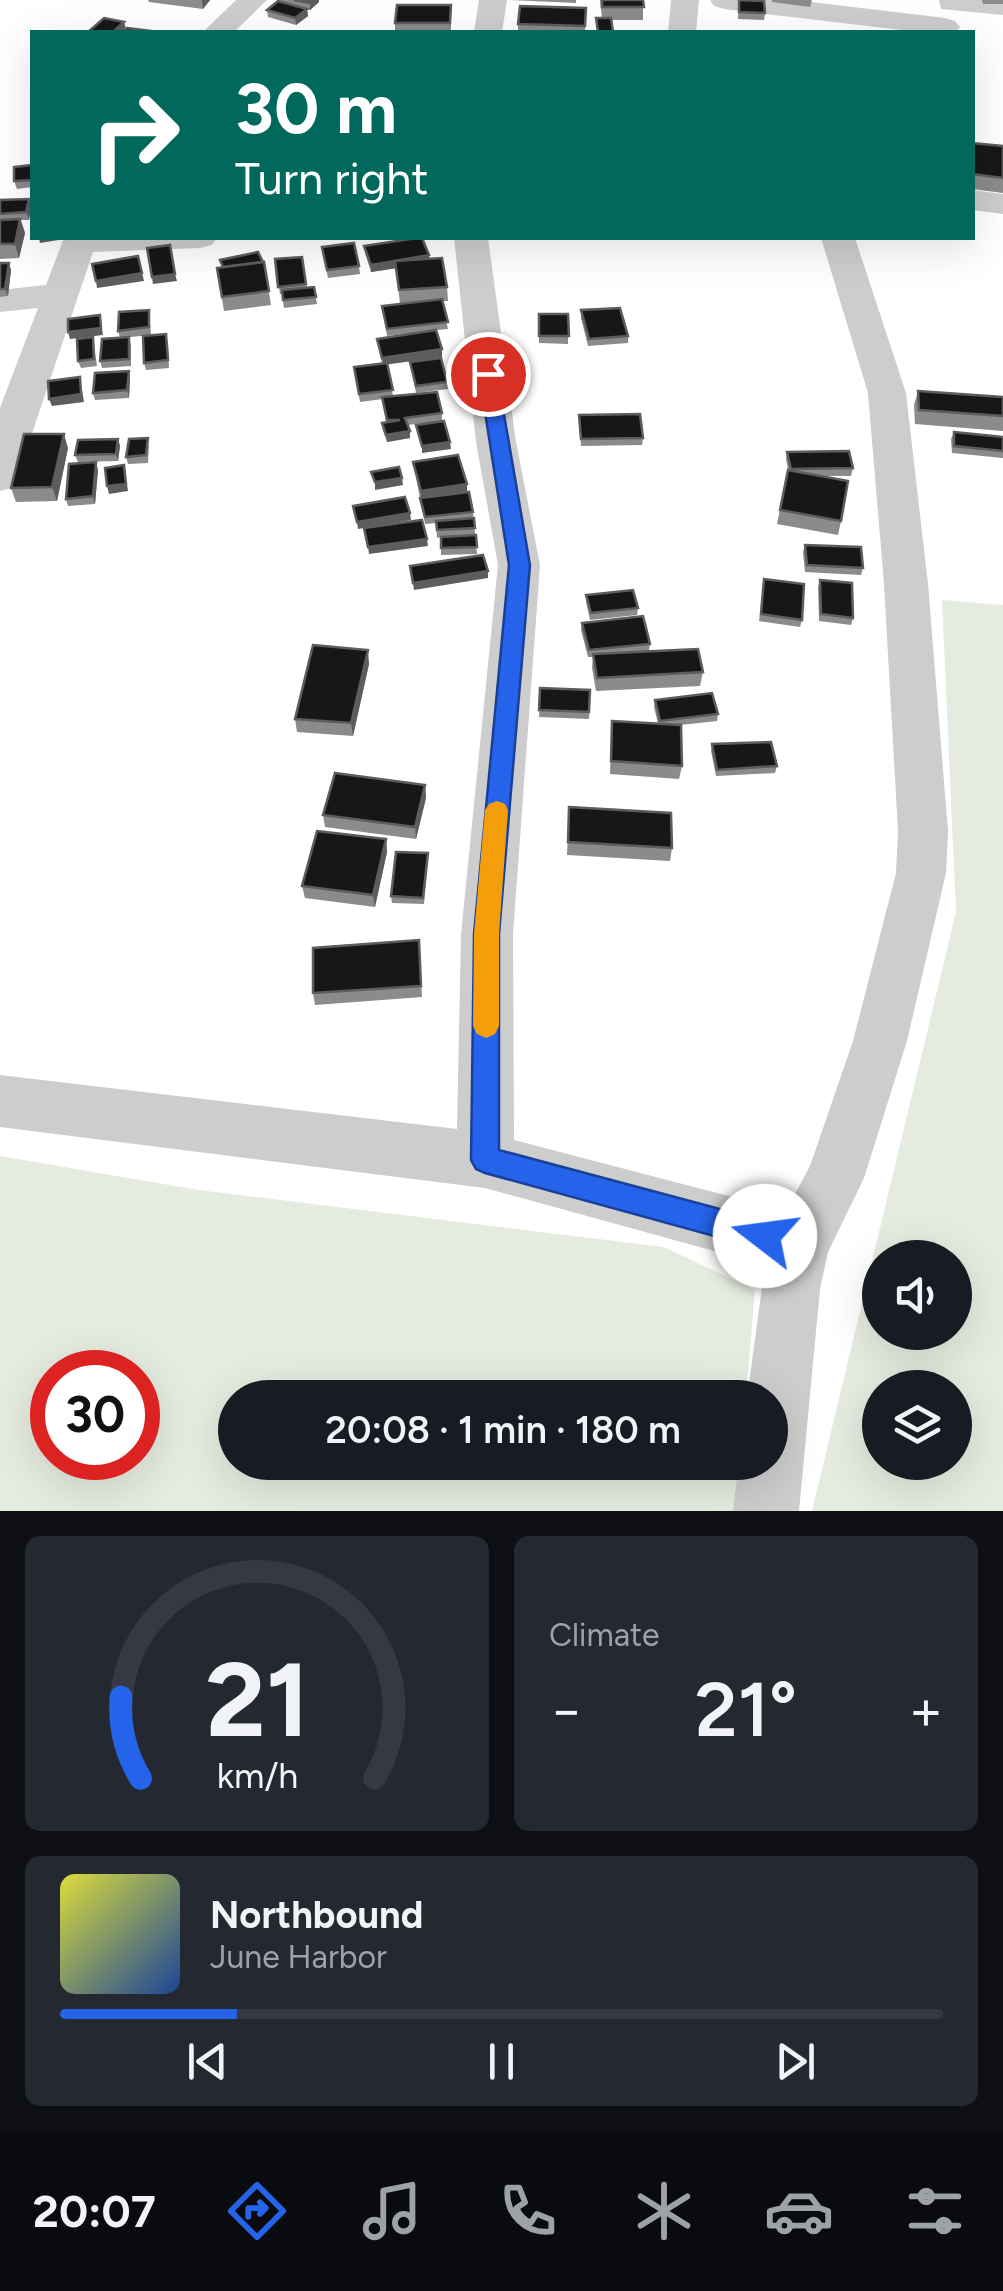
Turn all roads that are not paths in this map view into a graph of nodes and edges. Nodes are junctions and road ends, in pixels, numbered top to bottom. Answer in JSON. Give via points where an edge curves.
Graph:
{"nodes":[{"id":1,"x":253,"y":0,"type":"edge"},
{"id":2,"x":493,"y":0,"type":"edge"},
{"id":3,"x":685,"y":0,"type":"edge"},
{"id":4,"x":724,"y":0,"type":"edge"},
{"id":5,"x":1003,"y":6,"type":"edge"},
{"id":6,"x":947,"y":16,"type":"edge"},
{"id":7,"x":219,"y":30,"type":"edge"},
{"id":8,"x":488,"y":30,"type":"edge"},
{"id":9,"x":682,"y":30,"type":"edge"},
{"id":10,"x":975,"y":200,"type":"edge"},
{"id":11,"x":1003,"y":204,"type":"edge"},
{"id":12,"x":80,"y":240,"type":"edge"},
{"id":13,"x":471,"y":240,"type":"edge"},
{"id":14,"x":839,"y":240,"type":"edge"},
{"id":15,"x":58,"y":294,"type":"junction"},
{"id":16,"x":0,"y":301,"type":"edge"},
{"id":17,"x":0,"y":478,"type":"edge"},
{"id":18,"x":0,"y":1101,"type":"edge"},
{"id":19,"x":485,"y":1160,"type":"junction"},
{"id":20,"x":800,"y":1245,"type":"junction"},
{"id":21,"x":766,"y":1511,"type":"edge"}],
"edges":[{"from":1,"to":7,"type":"street"},
{"from":2,"to":8,"type":"street"},
{"from":3,"to":9,"type":"street"},
{"from":4,"to":6,"type":"street"},
{"from":5,"to":6,"type":"street"},
{"from":10,"to":11,"type":"street"},
{"from":12,"to":15,"type":"street"},
{"from":13,"to":19,"type":"street","via":[[496,442],[520,565],[487,934]]},
{"from":14,"to":20,"type":"street","via":[[906,395],[910,641],[923,831],[920,873],[880,1041],[835,1178]]},
{"from":15,"to":16,"type":"street"},
{"from":15,"to":17,"type":"street"},
{"from":18,"to":19,"type":"street"},
{"from":19,"to":20,"type":"street"},
{"from":20,"to":21,"type":"street"}]}
